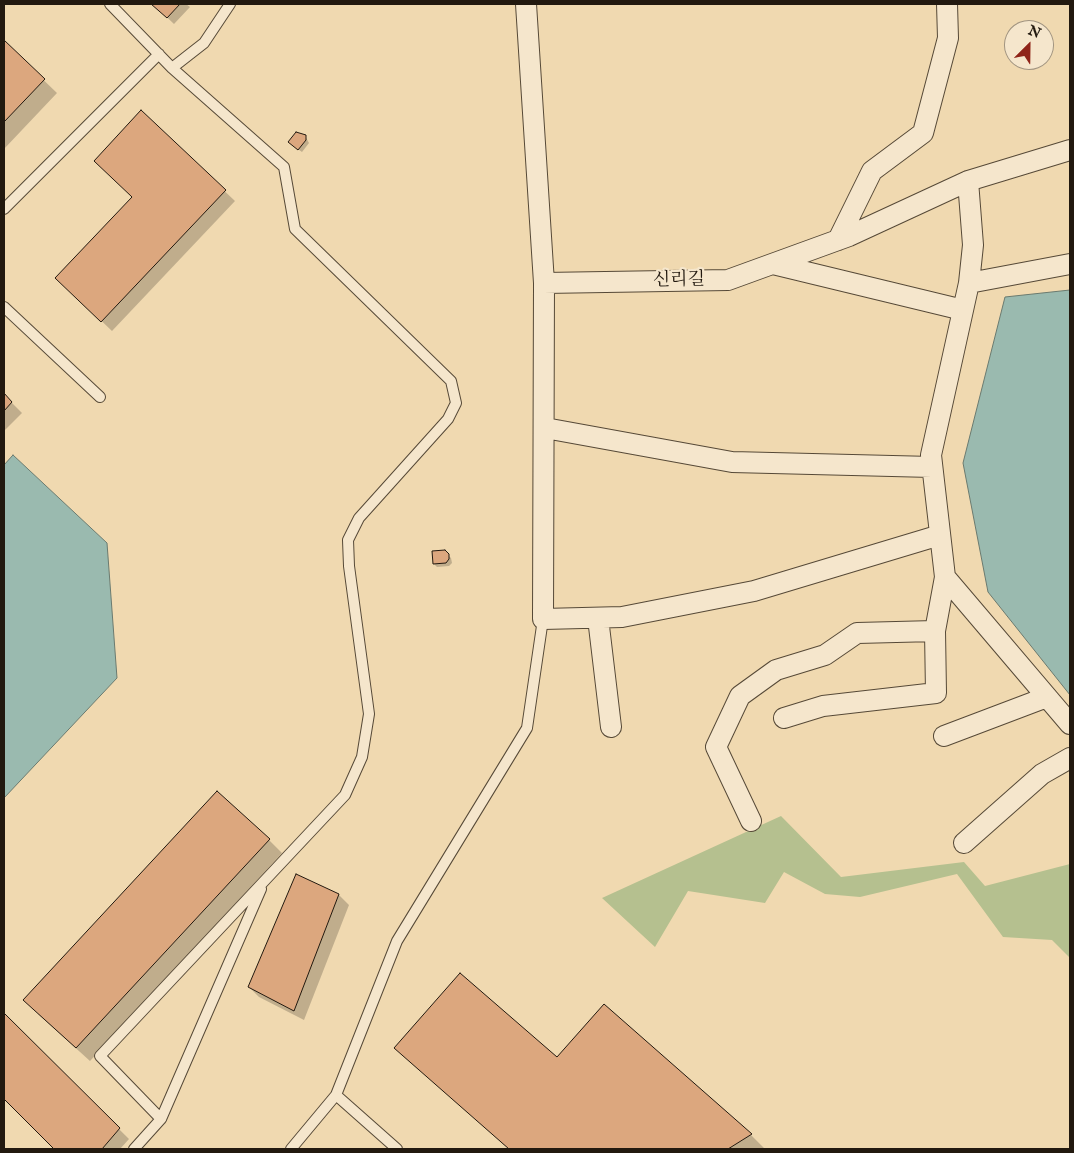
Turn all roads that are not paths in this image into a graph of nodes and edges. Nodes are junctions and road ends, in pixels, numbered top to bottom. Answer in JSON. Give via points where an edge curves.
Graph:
{"nodes":[{"id":1,"x":110,"y":4,"type":"edge"},
{"id":2,"x":230,"y":4,"type":"edge"},
{"id":3,"x":526,"y":4,"type":"edge"},
{"id":4,"x":947,"y":4,"type":"edge"},
{"id":5,"x":159,"y":54,"type":"junction"},
{"id":6,"x":172,"y":68,"type":"junction"},
{"id":7,"x":1070,"y":150,"type":"edge"},
{"id":8,"x":968,"y":181,"type":"junction"},
{"id":9,"x":4,"y":209,"type":"edge"},
{"id":10,"x":838,"y":240,"type":"junction"},
{"id":11,"x":772,"y":264,"type":"junction"},
{"id":12,"x":1070,"y":264,"type":"edge"},
{"id":13,"x":970,"y":283,"type":"junction"},
{"id":14,"x":544,"y":284,"type":"junction"},
{"id":15,"x":4,"y":307,"type":"edge"},
{"id":16,"x":963,"y":310,"type":"junction"},
{"id":17,"x":100,"y":397,"type":"dead end"},
{"id":18,"x":545,"y":428,"type":"junction"},
{"id":19,"x":932,"y":467,"type":"junction"},
{"id":20,"x":940,"y":535,"type":"junction"},
{"id":21,"x":945,"y":577,"type":"junction"},
{"id":22,"x":598,"y":618,"type":"junction"},
{"id":23,"x":543,"y":619,"type":"junction"},
{"id":24,"x":935,"y":632,"type":"junction"},
{"id":25,"x":1047,"y":697,"type":"junction"},
{"id":26,"x":784,"y":718,"type":"dead end"},
{"id":27,"x":1070,"y":724,"type":"edge"},
{"id":28,"x":611,"y":727,"type":"dead end"},
{"id":29,"x":944,"y":736,"type":"dead end"},
{"id":30,"x":1070,"y":758,"type":"edge"},
{"id":31,"x":751,"y":820,"type":"dead end"},
{"id":32,"x":964,"y":842,"type":"dead end"},
{"id":33,"x":264,"y":881,"type":"junction"},
{"id":34,"x":336,"y":1095,"type":"junction"},
{"id":35,"x":161,"y":1119,"type":"junction"},
{"id":36,"x":134,"y":1149,"type":"edge"},
{"id":37,"x":291,"y":1149,"type":"edge"},
{"id":38,"x":397,"y":1149,"type":"edge"}],
"edges":[{"from":1,"to":5,"type":"lane"},
{"from":2,"to":6,"type":"lane","via":[[204,43]]},
{"from":3,"to":14,"type":"street"},
{"from":4,"to":10,"type":"street","via":[[948,38],[923,133],[872,171]]},
{"from":5,"to":6,"type":"lane"},
{"from":5,"to":9,"type":"lane"},
{"from":6,"to":33,"type":"lane","via":[[284,168],[295,229],[451,381],[456,404],[448,420],[358,518],[348,540],[369,714],[362,757],[345,795]]},
{"from":7,"to":8,"type":"street","name":"신리길"},
{"from":8,"to":10,"type":"street","name":"신리길"},
{"from":8,"to":13,"type":"street","via":[[973,245]]},
{"from":10,"to":11,"type":"street","name":"신리길"},
{"from":11,"to":14,"type":"street","name":"신리길","via":[[728,280]]},
{"from":11,"to":16,"type":"street"},
{"from":12,"to":13,"type":"street"},
{"from":13,"to":16,"type":"street"},
{"from":14,"to":18,"type":"street"},
{"from":15,"to":17,"type":"lane"},
{"from":16,"to":19,"type":"street","via":[[931,455]]},
{"from":18,"to":19,"type":"street","via":[[732,462]]},
{"from":18,"to":23,"type":"street"},
{"from":19,"to":20,"type":"street"},
{"from":20,"to":21,"type":"street"},
{"from":20,"to":22,"type":"street","via":[[754,591],[622,617]]},
{"from":21,"to":24,"type":"street"},
{"from":21,"to":25,"type":"street"},
{"from":22,"to":23,"type":"street"},
{"from":22,"to":28,"type":"street"},
{"from":23,"to":34,"type":"lane","via":[[527,728],[397,941]]},
{"from":24,"to":26,"type":"street","via":[[936,693],[823,706]]},
{"from":24,"to":31,"type":"street","via":[[856,634],[825,655],[776,670],[740,696],[716,747]]},
{"from":25,"to":27,"type":"street"},
{"from":25,"to":29,"type":"street"},
{"from":30,"to":32,"type":"street","via":[[1042,774]]},
{"from":33,"to":35,"type":"lane"},
{"from":33,"to":35,"type":"lane","via":[[100,1056]]},
{"from":34,"to":37,"type":"lane"},
{"from":34,"to":38,"type":"lane"},
{"from":35,"to":36,"type":"lane"}]}
